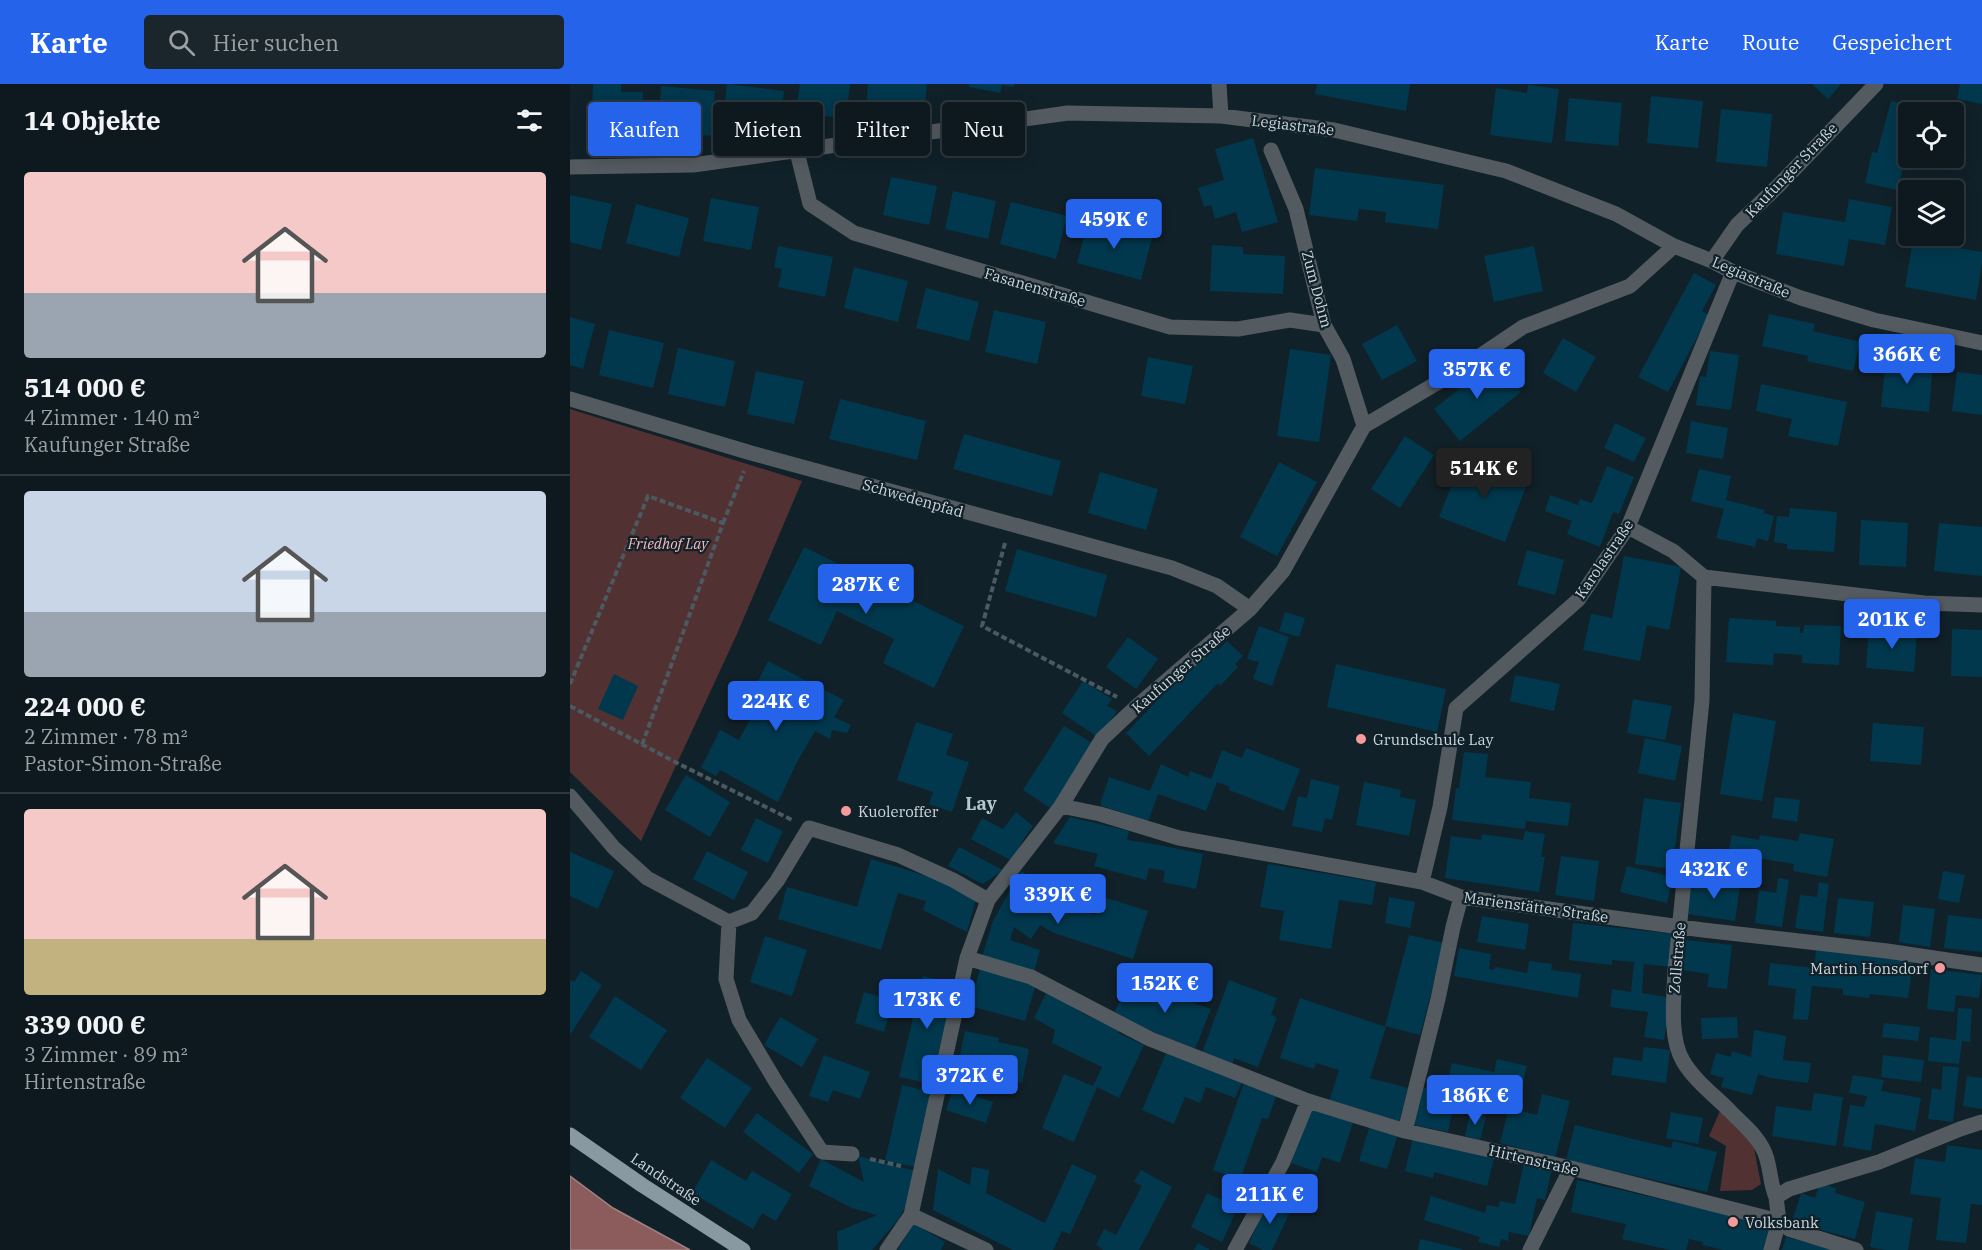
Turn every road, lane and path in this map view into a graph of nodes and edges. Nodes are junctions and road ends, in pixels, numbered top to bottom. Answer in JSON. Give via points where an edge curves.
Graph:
{"nodes":[{"id":1,"x":1219,"y":84,"type":"edge"},
{"id":2,"x":1875,"y":84,"type":"edge"},
{"id":3,"x":1221,"y":116,"type":"junction"},
{"id":4,"x":823,"y":148,"type":"edge"},
{"id":5,"x":1271,"y":150,"type":"dead end"},
{"id":6,"x":765,"y":156,"type":"edge"},
{"id":7,"x":798,"y":156,"type":"edge"},
{"id":8,"x":570,"y":167,"type":"edge"},
{"id":9,"x":1674,"y":246,"type":"junction"},
{"id":10,"x":1712,"y":261,"type":"junction"},
{"id":11,"x":1733,"y":272,"type":"junction"},
{"id":12,"x":1324,"y":325,"type":"junction"},
{"id":13,"x":1982,"y":343,"type":"edge"},
{"id":14,"x":570,"y":399,"type":"edge"},
{"id":15,"x":1364,"y":426,"type":"junction"},
{"id":16,"x":751,"y":453,"type":"junction"},
{"id":17,"x":723,"y":523,"type":"junction"},
{"id":18,"x":1010,"y":525,"type":"junction"},
{"id":19,"x":1628,"y":527,"type":"junction"},
{"id":20,"x":1704,"y":577,"type":"junction"},
{"id":21,"x":1982,"y":605,"type":"edge"},
{"id":22,"x":1250,"y":609,"type":"junction"},
{"id":23,"x":570,"y":684,"type":"edge"},
{"id":24,"x":570,"y":706,"type":"edge"},
{"id":25,"x":1136,"y":707,"type":"junction"},
{"id":26,"x":642,"y":745,"type":"junction"},
{"id":27,"x":570,"y":796,"type":"edge"},
{"id":28,"x":1061,"y":806,"type":"junction"},
{"id":29,"x":809,"y":828,"type":"junction"},
{"id":30,"x":1422,"y":882,"type":"junction"},
{"id":31,"x":1461,"y":897,"type":"junction"},
{"id":32,"x":988,"y":900,"type":"junction"},
{"id":33,"x":729,"y":922,"type":"junction"},
{"id":34,"x":1679,"y":927,"type":"junction"},
{"id":35,"x":967,"y":958,"type":"junction"},
{"id":36,"x":1982,"y":965,"type":"edge"},
{"id":37,"x":1308,"y":1101,"type":"junction"},
{"id":38,"x":1982,"y":1122,"type":"edge"},
{"id":39,"x":1405,"y":1131,"type":"junction"},
{"id":40,"x":570,"y":1135,"type":"edge"},
{"id":41,"x":852,"y":1154,"type":"joint"},
{"id":42,"x":1571,"y":1168,"type":"junction"},
{"id":43,"x":922,"y":1171,"type":"junction"},
{"id":44,"x":1776,"y":1197,"type":"junction"},
{"id":45,"x":911,"y":1215,"type":"junction"},
{"id":46,"x":1779,"y":1221,"type":"junction"},
{"id":47,"x":743,"y":1250,"type":"edge"},
{"id":48,"x":887,"y":1250,"type":"edge"},
{"id":49,"x":986,"y":1250,"type":"edge"},
{"id":50,"x":1235,"y":1250,"type":"edge"},
{"id":51,"x":1530,"y":1250,"type":"edge"},
{"id":52,"x":1771,"y":1250,"type":"edge"},
{"id":53,"x":1856,"y":1250,"type":"edge"}],
"edges":[{"from":1,"to":3,"type":"street"},
{"from":2,"to":10,"type":"street","name":"Kaufunger Straße","via":[[1737,225]]},
{"from":3,"to":4,"type":"street","name":"Legiastraße","via":[[1068,113]]},
{"from":3,"to":9,"type":"street","name":"Legiastraße","via":[[1334,130],[1506,171],[1616,214]]},
{"from":5,"to":12,"type":"street","name":"Zum Dohm","via":[[1296,209]]},
{"from":6,"to":8,"type":"street","name":"Legiastraße","via":[[693,165]]},
{"from":7,"to":12,"type":"street","name":"Fasanenstraße","via":[[810,204],[854,233],[1170,327],[1238,329],[1290,320]]},
{"from":9,"to":10,"type":"street","name":"Legiastraße"},
{"from":9,"to":15,"type":"street","via":[[1630,286],[1523,327],[1460,370]]},
{"from":10,"to":11,"type":"street","name":"Legiastraße"},
{"from":11,"to":13,"type":"street","name":"Legiastraße","via":[[1875,320]]},
{"from":11,"to":19,"type":"street","name":"Karolastraße"},
{"from":12,"to":15,"type":"street","name":"Zum Dohm","via":[[1343,359]]},
{"from":14,"to":16,"type":"street","name":"Schwedenpfad"},
{"from":15,"to":22,"type":"street","name":"Kaufunger Straße","via":[[1283,571]]},
{"from":16,"to":17,"type":"path"},
{"from":16,"to":18,"type":"street","name":"Schwedenpfad"},
{"from":17,"to":23,"type":"path","via":[[648,496]]},
{"from":17,"to":26,"type":"path"},
{"from":18,"to":22,"type":"street","name":"Schwedenpfad","via":[[1172,568],[1217,586]]},
{"from":18,"to":25,"type":"path","via":[[982,626]]},
{"from":19,"to":20,"type":"street","via":[[1673,551]]},
{"from":19,"to":30,"type":"street","name":"Karolastraße","via":[[1578,600],[1456,708],[1440,807]]},
{"from":20,"to":21,"type":"street","via":[[1924,603]]},
{"from":20,"to":34,"type":"street","name":"Zollstraße","via":[[1702,700]]},
{"from":22,"to":25,"type":"street","name":"Kaufunger Straße"},
{"from":24,"to":26,"type":"path"},
{"from":25,"to":28,"type":"street","name":"Kaufunger Straße","via":[[1102,739]]},
{"from":26,"to":29,"type":"path"},
{"from":27,"to":33,"type":"street","via":[[614,849],[647,878]]},
{"from":28,"to":30,"type":"street","name":"Marienstätter Straße","via":[[1179,838]]},
{"from":28,"to":32,"type":"street","name":"Kaufunger Straße"},
{"from":29,"to":32,"type":"street","via":[[898,855]]},
{"from":29,"to":33,"type":"street","via":[[752,913]]},
{"from":30,"to":31,"type":"street","name":"Marienstätter Straße"},
{"from":31,"to":34,"type":"street","name":"Marienstätter Straße"},
{"from":31,"to":39,"type":"street"},
{"from":32,"to":35,"type":"street","name":"Kaufunger Straße"},
{"from":33,"to":41,"type":"street","via":[[726,979],[739,1020],[822,1152]]},
{"from":34,"to":36,"type":"street","name":"Marienstätter Straße"},
{"from":34,"to":44,"type":"street","name":"Zollstraße","via":[[1673,1002],[1678,1051],[1693,1074],[1757,1139],[1764,1150]]},
{"from":35,"to":37,"type":"street","name":"Hirtenstraße","via":[[1031,977],[1150,1039]]},
{"from":35,"to":43,"type":"street","name":"Kaufunger Straße"},
{"from":37,"to":39,"type":"street","name":"Hirtenstraße"},
{"from":37,"to":50,"type":"street","via":[[1283,1162]]},
{"from":38,"to":44,"type":"street","via":[[1879,1162],[1789,1189]]},
{"from":39,"to":42,"type":"street","name":"Hirtenstraße"},
{"from":40,"to":47,"type":"main road","name":"Landstraße"},
{"from":41,"to":43,"type":"path"},
{"from":42,"to":46,"type":"street","name":"Hirtenstraße"},
{"from":42,"to":51,"type":"street"},
{"from":43,"to":45,"type":"street","name":"Kaufunger Straße"},
{"from":44,"to":46,"type":"street"},
{"from":45,"to":48,"type":"street","name":"Kaufunger Straße"},
{"from":45,"to":49,"type":"street"},
{"from":46,"to":52,"type":"street"},
{"from":46,"to":53,"type":"street","name":"Hirtenstraße","via":[[1789,1229]]}]}
